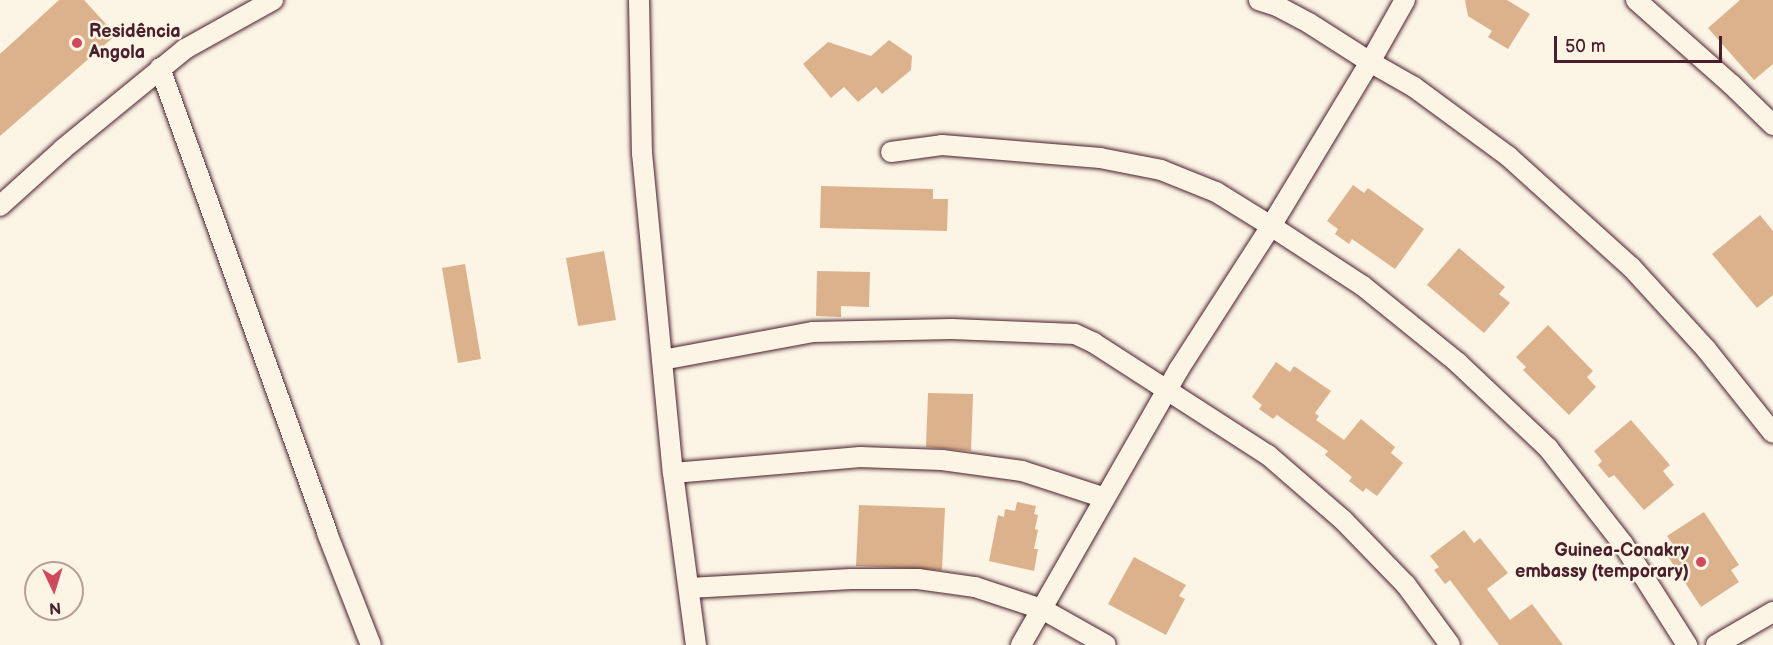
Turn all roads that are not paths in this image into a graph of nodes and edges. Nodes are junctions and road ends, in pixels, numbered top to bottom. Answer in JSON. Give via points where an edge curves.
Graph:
{"nodes":[{"id":1,"x":273,"y":0,"type":"edge"},
{"id":2,"x":639,"y":0,"type":"edge"},
{"id":3,"x":1259,"y":0,"type":"edge"},
{"id":4,"x":1405,"y":0,"type":"edge"},
{"id":5,"x":1636,"y":0,"type":"edge"},
{"id":6,"x":1370,"y":62,"type":"junction"},
{"id":7,"x":160,"y":68,"type":"junction"},
{"id":8,"x":1773,"y":125,"type":"edge"},
{"id":9,"x":891,"y":152,"type":"dead end"},
{"id":10,"x":0,"y":206,"type":"edge"},
{"id":11,"x":1271,"y":226,"type":"junction"},
{"id":12,"x":662,"y":360,"type":"junction"},
{"id":13,"x":1167,"y":390,"type":"junction"},
{"id":14,"x":1773,"y":433,"type":"edge"},
{"id":15,"x":674,"y":473,"type":"junction"},
{"id":16,"x":1105,"y":498,"type":"junction"},
{"id":17,"x":688,"y":588,"type":"junction"},
{"id":18,"x":1042,"y":609,"type":"junction"},
{"id":19,"x":1773,"y":612,"type":"edge"},
{"id":20,"x":371,"y":645,"type":"edge"},
{"id":21,"x":696,"y":645,"type":"edge"},
{"id":22,"x":1021,"y":645,"type":"edge"},
{"id":23,"x":1106,"y":645,"type":"edge"},
{"id":24,"x":1450,"y":645,"type":"edge"},
{"id":25,"x":1687,"y":645,"type":"edge"},
{"id":26,"x":1716,"y":645,"type":"edge"}],
"edges":[{"from":1,"to":7,"type":"street","via":[[185,49]]},
{"from":2,"to":12,"type":"street","via":[[642,153]]},
{"from":3,"to":6,"type":"street","via":[[1309,23]]},
{"from":4,"to":6,"type":"street"},
{"from":5,"to":8,"type":"street"},
{"from":6,"to":11,"type":"street"},
{"from":6,"to":14,"type":"street","via":[[1414,87],[1508,156],[1631,267],[1706,349]]},
{"from":7,"to":10,"type":"street"},
{"from":7,"to":20,"type":"street"},
{"from":9,"to":11,"type":"street","via":[[942,145],[1100,158],[1161,170],[1205,188]]},
{"from":11,"to":13,"type":"street"},
{"from":11,"to":25,"type":"street","via":[[1363,286],[1458,363],[1548,448],[1623,544]]},
{"from":12,"to":13,"type":"street","via":[[813,332],[1055,332],[1074,334],[1094,343]]},
{"from":12,"to":15,"type":"street"},
{"from":13,"to":16,"type":"street"},
{"from":13,"to":24,"type":"street","via":[[1268,454],[1343,520],[1406,585]]},
{"from":15,"to":16,"type":"street","via":[[860,457],[942,460],[1022,471]]},
{"from":15,"to":17,"type":"street"},
{"from":16,"to":18,"type":"street"},
{"from":17,"to":18,"type":"street","via":[[918,579],[975,587]]},
{"from":17,"to":21,"type":"street"},
{"from":18,"to":22,"type":"street"},
{"from":18,"to":23,"type":"street"},
{"from":19,"to":26,"type":"street"}]}
